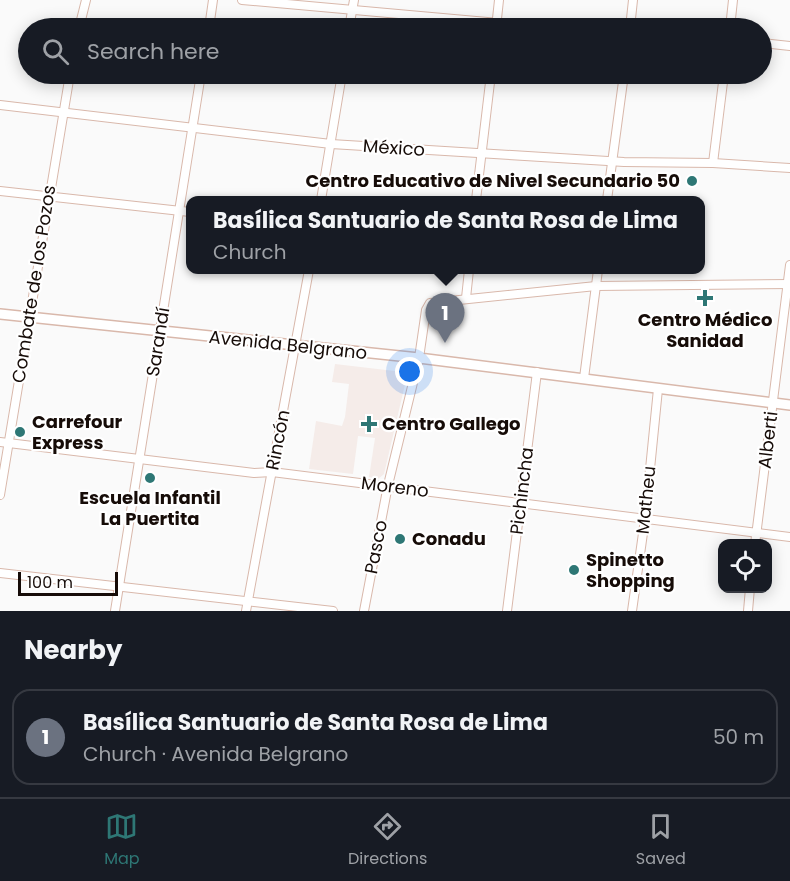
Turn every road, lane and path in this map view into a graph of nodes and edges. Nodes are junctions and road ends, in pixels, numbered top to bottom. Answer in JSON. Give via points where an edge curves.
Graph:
{"nodes":[{"id":1,"x":86,"y":0,"type":"edge"},
{"id":2,"x":213,"y":0,"type":"edge"},
{"id":3,"x":242,"y":0,"type":"edge"},
{"id":4,"x":354,"y":0,"type":"edge"},
{"id":5,"x":499,"y":0,"type":"edge"},
{"id":6,"x":633,"y":0,"type":"edge"},
{"id":7,"x":733,"y":0,"type":"edge"},
{"id":8,"x":352,"y":11,"type":"junction"},
{"id":9,"x":82,"y":18,"type":"edge"},
{"id":10,"x":210,"y":18,"type":"edge"},
{"id":11,"x":351,"y":18,"type":"edge"},
{"id":12,"x":420,"y":18,"type":"edge"},
{"id":13,"x":498,"y":18,"type":"edge"},
{"id":14,"x":631,"y":18,"type":"edge"},
{"id":15,"x":731,"y":18,"type":"edge"},
{"id":16,"x":772,"y":45,"type":"edge"},
{"id":17,"x":790,"y":46,"type":"edge"},
{"id":18,"x":68,"y":84,"type":"edge"},
{"id":19,"x":199,"y":84,"type":"edge"},
{"id":20,"x":341,"y":84,"type":"edge"},
{"id":21,"x":490,"y":84,"type":"edge"},
{"id":22,"x":623,"y":84,"type":"edge"},
{"id":23,"x":723,"y":84,"type":"edge"},
{"id":24,"x":0,"y":105,"type":"edge"},
{"id":25,"x":62,"y":114,"type":"junction"},
{"id":26,"x":193,"y":127,"type":"junction"},
{"id":27,"x":332,"y":144,"type":"junction"},
{"id":28,"x":481,"y":154,"type":"junction"},
{"id":29,"x":612,"y":161,"type":"junction"},
{"id":30,"x":713,"y":163,"type":"junction"},
{"id":31,"x":790,"y":168,"type":"edge"},
{"id":32,"x":0,"y":191,"type":"edge"},
{"id":33,"x":48,"y":195,"type":"junction"},
{"id":34,"x":322,"y":196,"type":"edge"},
{"id":35,"x":477,"y":196,"type":"edge"},
{"id":36,"x":608,"y":196,"type":"edge"},
{"id":37,"x":178,"y":211,"type":"junction"},
{"id":38,"x":186,"y":212,"type":"edge"},
{"id":39,"x":790,"y":265,"type":"edge"},
{"id":40,"x":308,"y":274,"type":"edge"},
{"id":41,"x":469,"y":274,"type":"edge"},
{"id":42,"x":598,"y":274,"type":"edge"},
{"id":43,"x":789,"y":284,"type":"edge"},
{"id":44,"x":596,"y":286,"type":"junction"},
{"id":45,"x":466,"y":298,"type":"junction"},
{"id":46,"x":0,"y":314,"type":"edge"},
{"id":47,"x":28,"y":317,"type":"junction"},
{"id":48,"x":160,"y":331,"type":"junction"},
{"id":49,"x":296,"y":346,"type":"junction"},
{"id":50,"x":419,"y":358,"type":"junction"},
{"id":51,"x":537,"y":372,"type":"junction"},
{"id":52,"x":584,"y":378,"type":"junction"},
{"id":53,"x":658,"y":388,"type":"junction"},
{"id":54,"x":773,"y":404,"type":"junction"},
{"id":55,"x":790,"y":405,"type":"edge"},
{"id":56,"x":4,"y":442,"type":"edge"},
{"id":57,"x":138,"y":460,"type":"junction"},
{"id":58,"x":272,"y":472,"type":"junction"},
{"id":59,"x":388,"y":485,"type":"junction"},
{"id":60,"x":0,"y":495,"type":"edge"},
{"id":61,"x":520,"y":503,"type":"junction"},
{"id":62,"x":645,"y":519,"type":"junction"},
{"id":63,"x":756,"y":534,"type":"junction"},
{"id":64,"x":790,"y":537,"type":"edge"},
{"id":65,"x":755,"y":539,"type":"edge"},
{"id":66,"x":0,"y":573,"type":"edge"},
{"id":67,"x":118,"y":587,"type":"junction"},
{"id":68,"x":750,"y":593,"type":"edge"},
{"id":69,"x":247,"y":607,"type":"edge"},
{"id":70,"x":114,"y":611,"type":"edge"},
{"id":71,"x":333,"y":611,"type":"edge"},
{"id":72,"x":363,"y":611,"type":"edge"},
{"id":73,"x":507,"y":611,"type":"edge"},
{"id":74,"x":633,"y":611,"type":"edge"},
{"id":75,"x":748,"y":611,"type":"edge"}],
"edges":[{"from":1,"to":9,"type":"street"},
{"from":2,"to":10,"type":"street"},
{"from":3,"to":8,"type":"street"},
{"from":4,"to":8,"type":"street"},
{"from":5,"to":13,"type":"street"},
{"from":6,"to":14,"type":"street"},
{"from":7,"to":15,"type":"street"},
{"from":8,"to":11,"type":"street"},
{"from":8,"to":12,"type":"street"},
{"from":16,"to":17,"type":"street"},
{"from":18,"to":25,"type":"street","name":"Combate de los Pozos"},
{"from":19,"to":26,"type":"street","name":"Sarandí"},
{"from":20,"to":27,"type":"street"},
{"from":21,"to":28,"type":"street"},
{"from":22,"to":29,"type":"street"},
{"from":23,"to":30,"type":"street"},
{"from":24,"to":25,"type":"street","name":"México"},
{"from":25,"to":26,"type":"street","name":"México"},
{"from":25,"to":33,"type":"street","name":"Combate de los Pozos"},
{"from":26,"to":27,"type":"street","name":"México"},
{"from":26,"to":37,"type":"street","name":"Sarandí"},
{"from":27,"to":28,"type":"street","name":"México"},
{"from":27,"to":34,"type":"street"},
{"from":28,"to":29,"type":"street","name":"México"},
{"from":28,"to":35,"type":"street"},
{"from":29,"to":30,"type":"street","name":"México"},
{"from":29,"to":36,"type":"street"},
{"from":30,"to":31,"type":"street","name":"México"},
{"from":32,"to":33,"type":"street"},
{"from":33,"to":37,"type":"street"},
{"from":33,"to":47,"type":"street","name":"Combate de los Pozos"},
{"from":37,"to":38,"type":"street"},
{"from":37,"to":48,"type":"street","name":"Sarandí"},
{"from":39,"to":43,"type":"street","name":"Alberti"},
{"from":40,"to":49,"type":"street","name":"Rincón"},
{"from":41,"to":45,"type":"street"},
{"from":42,"to":44,"type":"street"},
{"from":43,"to":44,"type":"street"},
{"from":43,"to":54,"type":"street","name":"Alberti"},
{"from":44,"to":45,"type":"street"},
{"from":44,"to":52,"type":"street"},
{"from":45,"to":50,"type":"street","name":"Pasco","via":[[432,301],[427,305]]},
{"from":46,"to":47,"type":"main road","name":"Avenida Belgrano"},
{"from":47,"to":48,"type":"main road","name":"Avenida Belgrano"},
{"from":47,"to":56,"type":"street","name":"Combate de los Pozos"},
{"from":48,"to":49,"type":"main road","name":"Avenida Belgrano"},
{"from":48,"to":57,"type":"street","name":"Sarandí"},
{"from":49,"to":50,"type":"main road","name":"Avenida Belgrano"},
{"from":49,"to":58,"type":"street","name":"Rincón"},
{"from":50,"to":51,"type":"main road","name":"Avenida Belgrano"},
{"from":50,"to":59,"type":"street","name":"Pasco"},
{"from":51,"to":52,"type":"main road","name":"Avenida Belgrano"},
{"from":51,"to":61,"type":"street","name":"Pichincha"},
{"from":52,"to":53,"type":"main road","name":"Avenida Belgrano"},
{"from":53,"to":54,"type":"main road","name":"Avenida Belgrano"},
{"from":53,"to":62,"type":"street","name":"Matheu"},
{"from":54,"to":55,"type":"main road","name":"Avenida Belgrano"},
{"from":54,"to":63,"type":"street","name":"Alberti"},
{"from":56,"to":57,"type":"street","name":"Moreno"},
{"from":56,"to":60,"type":"street","name":"Combate de los Pozos"},
{"from":57,"to":58,"type":"street","name":"Moreno"},
{"from":57,"to":67,"type":"street","name":"Sarandí"},
{"from":58,"to":59,"type":"street","name":"Moreno"},
{"from":58,"to":69,"type":"street","name":"Rincón"},
{"from":59,"to":61,"type":"street","name":"Moreno"},
{"from":59,"to":72,"type":"street","name":"Pasco"},
{"from":61,"to":62,"type":"street","name":"Moreno"},
{"from":61,"to":73,"type":"street","name":"Pichincha"},
{"from":62,"to":63,"type":"street","name":"Moreno"},
{"from":62,"to":74,"type":"street","name":"Matheu"},
{"from":63,"to":64,"type":"street","name":"Moreno"},
{"from":63,"to":65,"type":"street","name":"Alberti"},
{"from":66,"to":67,"type":"street"},
{"from":67,"to":69,"type":"street"},
{"from":67,"to":70,"type":"street","name":"Sarandí"},
{"from":68,"to":75,"type":"street"},
{"from":69,"to":71,"type":"street"}]}
